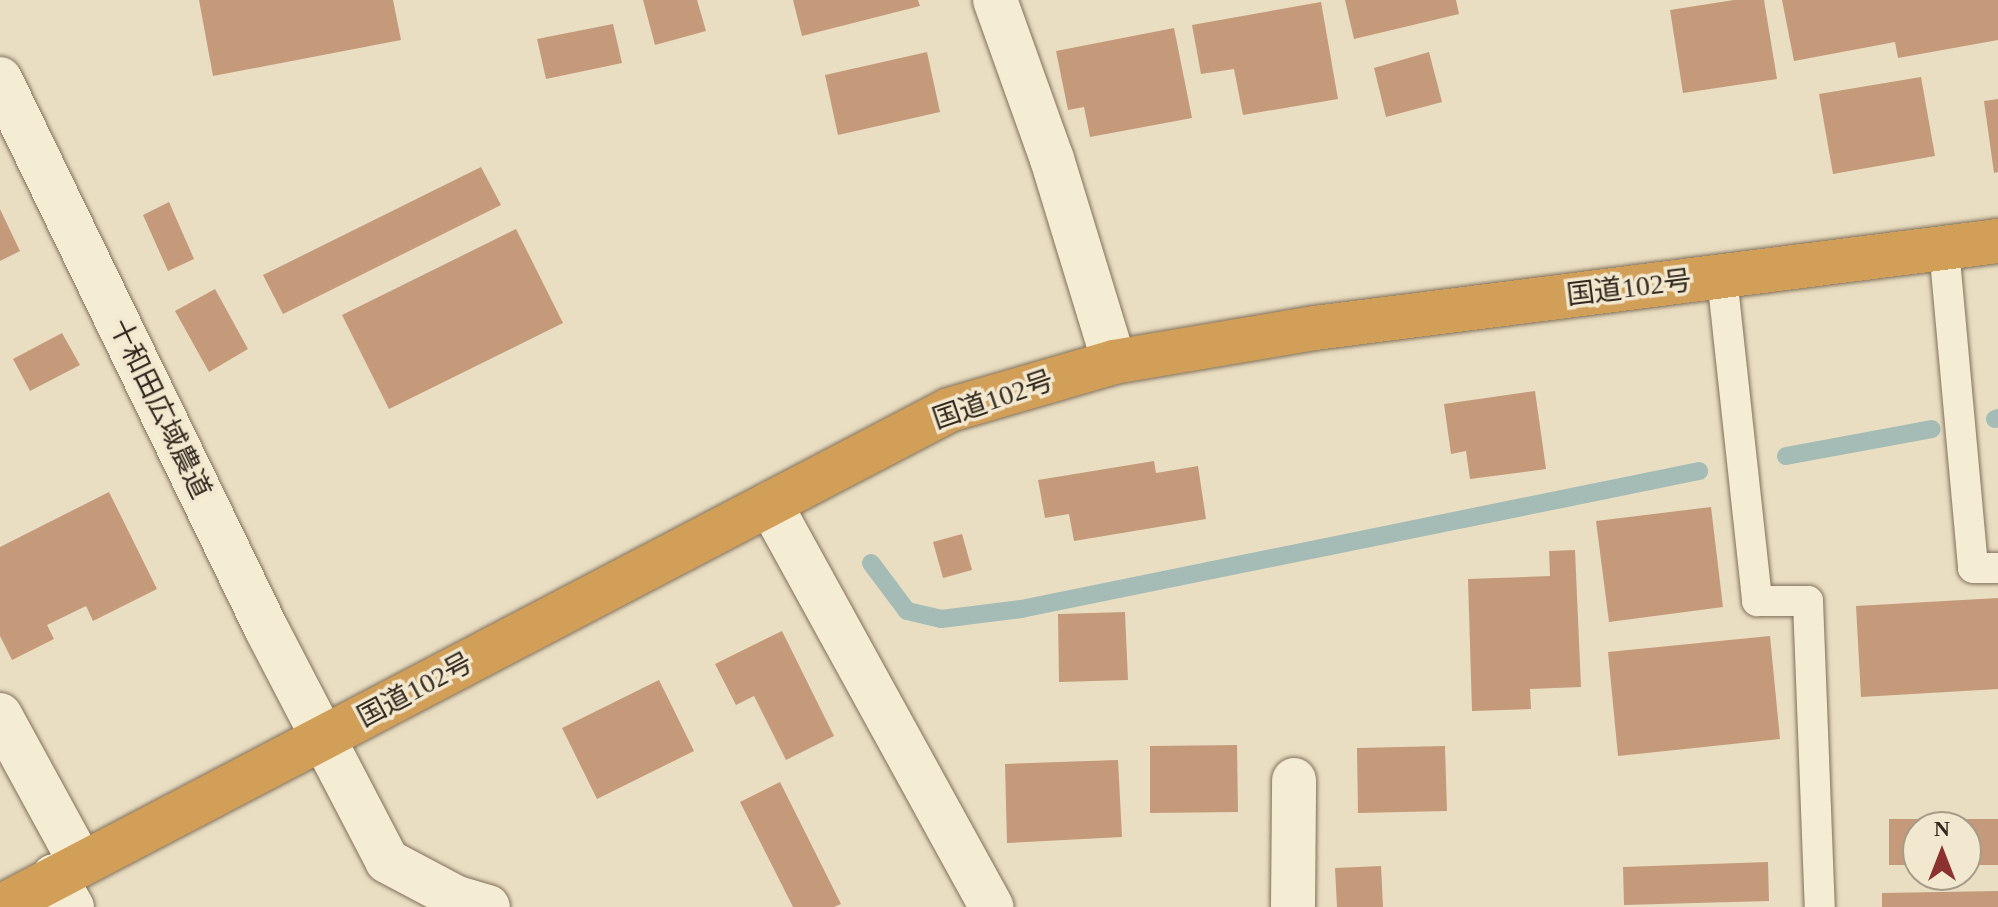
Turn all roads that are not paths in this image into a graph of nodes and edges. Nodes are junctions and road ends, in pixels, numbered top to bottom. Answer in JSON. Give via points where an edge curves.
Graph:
{"nodes":[{"id":1,"x":995,"y":0,"type":"edge"},
{"id":2,"x":0,"y":79,"type":"edge"},
{"id":3,"x":1998,"y":241,"type":"edge"},
{"id":4,"x":1944,"y":248,"type":"junction"},
{"id":5,"x":1722,"y":277,"type":"junction"},
{"id":6,"x":1114,"y":362,"type":"junction"},
{"id":7,"x":770,"y":504,"type":"junction"},
{"id":8,"x":1998,"y":568,"type":"edge"},
{"id":9,"x":0,"y":715,"type":"edge"},
{"id":10,"x":322,"y":738,"type":"junction"},
{"id":11,"x":1294,"y":780,"type":"dead end"},
{"id":12,"x":69,"y":882,"type":"edge"},
{"id":13,"x":0,"y":907,"type":"edge"},
{"id":14,"x":488,"y":907,"type":"edge"},
{"id":15,"x":992,"y":907,"type":"edge"},
{"id":16,"x":1293,"y":907,"type":"edge"},
{"id":17,"x":1820,"y":907,"type":"edge"}],
"edges":[{"from":1,"to":6,"type":"street","via":[[1052,159]]},
{"from":2,"to":10,"type":"street","name":"十和田広域農道"},
{"from":3,"to":4,"type":"highway","name":"国道102号"},
{"from":4,"to":5,"type":"highway","name":"国道102号"},
{"from":4,"to":8,"type":"lane","via":[[1973,568]]},
{"from":5,"to":6,"type":"highway","name":"国道102号","via":[[1315,328]]},
{"from":5,"to":17,"type":"lane","via":[[1757,601],[1808,601]]},
{"from":6,"to":7,"type":"highway","name":"国道102号","via":[[949,410]]},
{"from":7,"to":10,"type":"highway","name":"国道102号"},
{"from":7,"to":15,"type":"street"},
{"from":9,"to":12,"type":"street"},
{"from":10,"to":12,"type":"highway","name":"国道102号"},
{"from":10,"to":14,"type":"street","name":"十和田広域農道","via":[[387,861],[457,898]]},
{"from":11,"to":16,"type":"street"},
{"from":12,"to":13,"type":"highway","name":"国道102号"}]}
